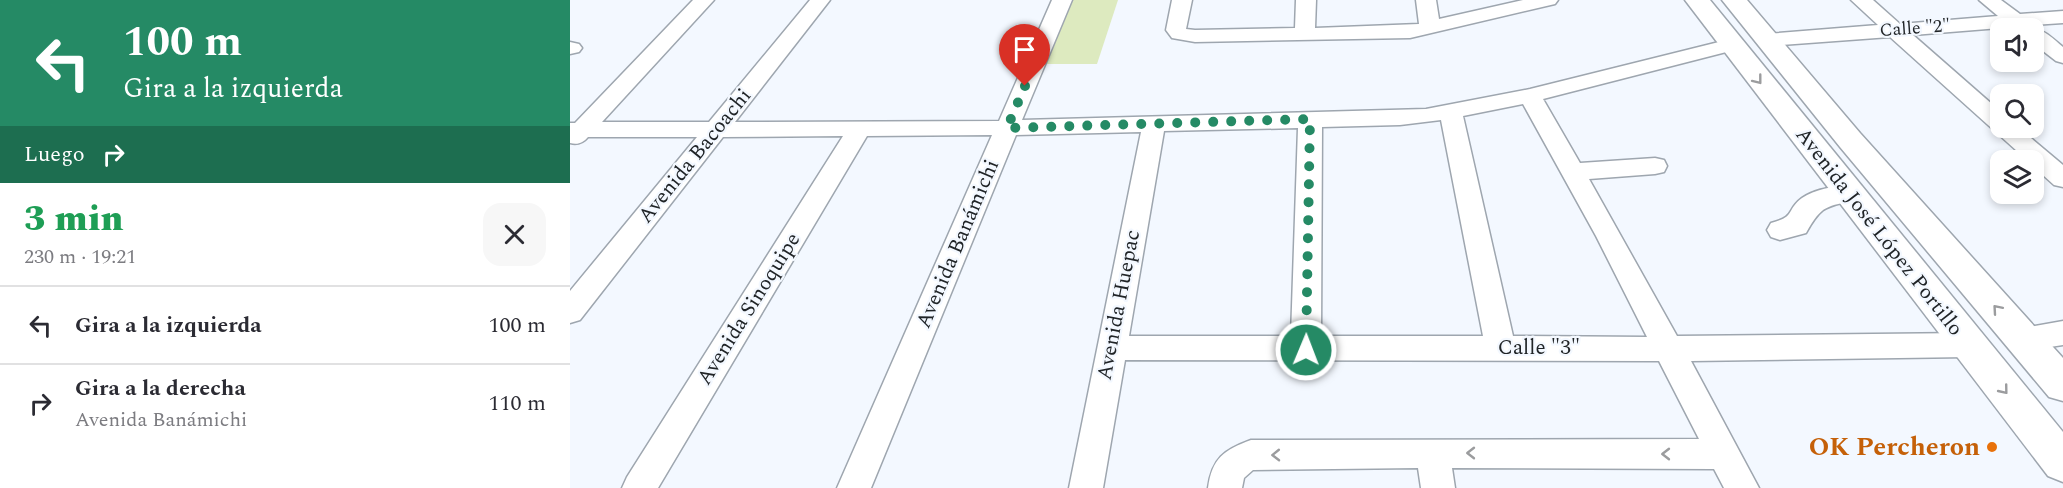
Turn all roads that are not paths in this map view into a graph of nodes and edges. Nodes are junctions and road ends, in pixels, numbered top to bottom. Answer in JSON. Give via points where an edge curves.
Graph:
{"nodes":[{"id":1,"x":704,"y":0,"type":"edge"},
{"id":2,"x":820,"y":0,"type":"edge"},
{"id":3,"x":1062,"y":0,"type":"edge"},
{"id":4,"x":1182,"y":0,"type":"edge"},
{"id":5,"x":1306,"y":0,"type":"edge"},
{"id":6,"x":1426,"y":0,"type":"edge"},
{"id":7,"x":1548,"y":0,"type":"edge"},
{"id":8,"x":1697,"y":0,"type":"edge"},
{"id":9,"x":1702,"y":0,"type":"edge"},
{"id":10,"x":1734,"y":0,"type":"edge"},
{"id":11,"x":1861,"y":0,"type":"edge"},
{"id":12,"x":1989,"y":0,"type":"edge"},
{"id":13,"x":2063,"y":17,"type":"edge"},
{"id":14,"x":2012,"y":18,"type":"edge"},
{"id":15,"x":2044,"y":21,"type":"edge"},
{"id":16,"x":1990,"y":26,"type":"edge"},
{"id":17,"x":1430,"y":28,"type":"junction"},
{"id":18,"x":1893,"y":30,"type":"junction"},
{"id":19,"x":1305,"y":35,"type":"junction"},
{"id":20,"x":1767,"y":40,"type":"junction"},
{"id":21,"x":2044,"y":42,"type":"edge"},
{"id":22,"x":1731,"y":45,"type":"junction"},
{"id":23,"x":2063,"y":57,"type":"edge"},
{"id":24,"x":1530,"y":96,"type":"junction"},
{"id":25,"x":1451,"y":112,"type":"junction"},
{"id":26,"x":1990,"y":114,"type":"edge"},
{"id":27,"x":1310,"y":119,"type":"junction"},
{"id":28,"x":1154,"y":123,"type":"junction"},
{"id":29,"x":1007,"y":128,"type":"junction"},
{"id":30,"x":716,"y":129,"type":"junction"},
{"id":31,"x":859,"y":129,"type":"junction"},
{"id":32,"x":574,"y":134,"type":"edge"},
{"id":33,"x":2016,"y":138,"type":"edge"},
{"id":34,"x":1850,"y":140,"type":"junction"},
{"id":35,"x":1656,"y":166,"type":"dead end"},
{"id":36,"x":1574,"y":172,"type":"junction"},
{"id":37,"x":2063,"y":179,"type":"edge"},
{"id":38,"x":1848,"y":194,"type":"junction"},
{"id":39,"x":1780,"y":230,"type":"dead end"},
{"id":40,"x":570,"y":312,"type":"edge"},
{"id":41,"x":2063,"y":333,"type":"edge"},
{"id":42,"x":2023,"y":339,"type":"junction"},
{"id":43,"x":1968,"y":345,"type":"junction"},
{"id":44,"x":1111,"y":348,"type":"junction"},
{"id":45,"x":1500,"y":348,"type":"junction"},
{"id":46,"x":1670,"y":349,"type":"junction"},
{"id":47,"x":1306,"y":350,"type":"junction"},
{"id":48,"x":2063,"y":385,"type":"edge"},
{"id":49,"x":1433,"y":453,"type":"junction"},
{"id":50,"x":1725,"y":454,"type":"junction"},
{"id":51,"x":2063,"y":464,"type":"edge"},
{"id":52,"x":639,"y":488,"type":"edge"},
{"id":53,"x":854,"y":488,"type":"edge"},
{"id":54,"x":1086,"y":488,"type":"edge"},
{"id":55,"x":1225,"y":488,"type":"edge"},
{"id":56,"x":1438,"y":488,"type":"edge"},
{"id":57,"x":1742,"y":488,"type":"edge"}],
"edges":[{"from":1,"to":32,"type":"street"},
{"from":2,"to":30,"type":"street","name":"Avenida Bacoachi"},
{"from":3,"to":29,"type":"street","name":"Avenida Banámichi"},
{"from":4,"to":19,"type":"street","via":[[1175,24],[1179,34]]},
{"from":5,"to":19,"type":"street"},
{"from":6,"to":17,"type":"street"},
{"from":7,"to":17,"type":"street"},
{"from":8,"to":22,"type":"main road","name":"Avenida José López Portillo"},
{"from":9,"to":20,"type":"main road","via":[[1722,22],[1738,32]]},
{"from":10,"to":20,"type":"main road","name":"Avenida José López Portillo"},
{"from":11,"to":18,"type":"street"},
{"from":12,"to":14,"type":"street"},
{"from":13,"to":15,"type":"street","name":"Calle \"2\""},
{"from":16,"to":18,"type":"street","name":"Calle \"2\""},
{"from":17,"to":19,"type":"street","via":[[1396,33]]},
{"from":18,"to":20,"type":"street","name":"Calle \"2\""},
{"from":18,"to":26,"type":"street"},
{"from":20,"to":34,"type":"main road","name":"Avenida José López Portillo"},
{"from":21,"to":23,"type":"street"},
{"from":22,"to":24,"type":"street"},
{"from":22,"to":34,"type":"main road","via":[[1767,55]]},
{"from":22,"to":38,"type":"main road","name":"Avenida José López Portillo","one_way":true},
{"from":24,"to":25,"type":"street"},
{"from":24,"to":36,"type":"street"},
{"from":25,"to":27,"type":"street","via":[[1400,118]]},
{"from":25,"to":45,"type":"street"},
{"from":27,"to":28,"type":"street"},
{"from":27,"to":47,"type":"street"},
{"from":28,"to":29,"type":"street"},
{"from":28,"to":44,"type":"street","name":"Avenida Huepac"},
{"from":29,"to":31,"type":"street"},
{"from":29,"to":53,"type":"street","name":"Avenida Banámichi"},
{"from":30,"to":31,"type":"street"},
{"from":30,"to":32,"type":"street"},
{"from":30,"to":40,"type":"street","name":"Avenida Bacoachi"},
{"from":31,"to":52,"type":"street","name":"Avenida Sinoquipe"},
{"from":33,"to":37,"type":"street"},
{"from":42,"to":34,"type":"main road","name":"Avenida José López Portillo","one_way":true},
{"from":35,"to":36,"type":"street"},
{"from":36,"to":46,"type":"street"},
{"from":38,"to":39,"type":"street","via":[[1814,200],[1797,226]]},
{"from":38,"to":43,"type":"main road","name":"Avenida José López Portillo"},
{"from":41,"to":42,"type":"street"},
{"from":42,"to":48,"type":"main road","name":"Avenida José López Portillo"},
{"from":43,"to":46,"type":"street","name":"Calle \"3\""},
{"from":43,"to":51,"type":"main road","name":"Avenida José López Portillo","one_way":true},
{"from":44,"to":47,"type":"street","name":"Calle \"3\""},
{"from":44,"to":54,"type":"street","name":"Avenida Huepac"},
{"from":45,"to":46,"type":"street","name":"Calle \"3\""},
{"from":45,"to":47,"type":"street","name":"Calle \"3\""},
{"from":46,"to":50,"type":"street"},
{"from":50,"to":49,"type":"street","one_way":true},
{"from":49,"to":55,"type":"street","one_way":true,"via":[[1251,455],[1235,461],[1226,473]]},
{"from":49,"to":56,"type":"street"},
{"from":50,"to":57,"type":"street"}]}
